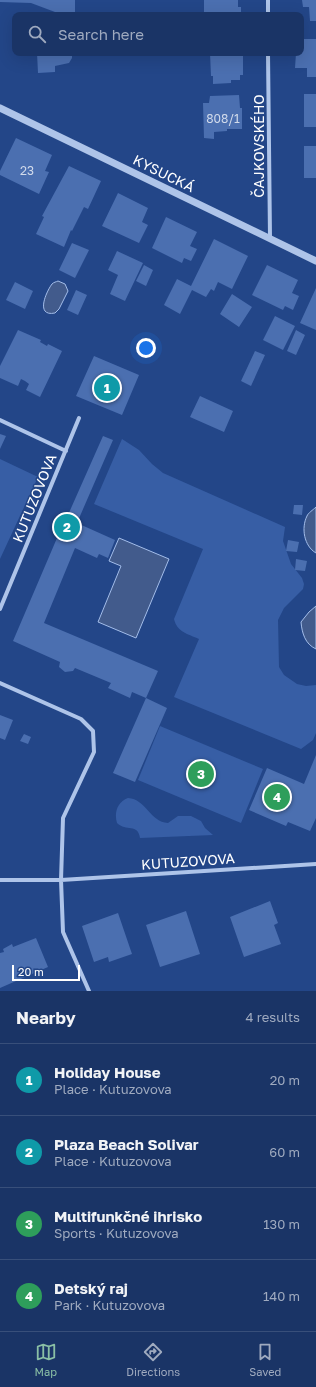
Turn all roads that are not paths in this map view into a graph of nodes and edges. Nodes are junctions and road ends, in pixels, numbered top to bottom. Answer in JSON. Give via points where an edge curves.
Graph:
{"nodes":[{"id":1,"x":268,"y":0,"type":"edge"},
{"id":2,"x":268,"y":12,"type":"edge"},
{"id":3,"x":268,"y":56,"type":"edge"},
{"id":4,"x":0,"y":108,"type":"edge"},
{"id":5,"x":270,"y":238,"type":"junction"},
{"id":6,"x":316,"y":261,"type":"edge"},
{"id":7,"x":79,"y":418,"type":"dead end"},
{"id":8,"x":0,"y":420,"type":"edge"},
{"id":9,"x":66,"y":451,"type":"junction"},
{"id":10,"x":0,"y":610,"type":"edge"},
{"id":11,"x":0,"y":683,"type":"edge"},
{"id":12,"x":316,"y":864,"type":"edge"},
{"id":13,"x":0,"y":880,"type":"edge"},
{"id":14,"x":62,"y":880,"type":"junction"},
{"id":15,"x":89,"y":991,"type":"edge"}],
"edges":[{"from":1,"to":2,"type":"street"},
{"from":3,"to":5,"type":"street","name":"ČAJKOVSKÉHO"},
{"from":4,"to":5,"type":"street","name":"KYSUCKÁ"},
{"from":5,"to":6,"type":"street","name":"KYSUCKÁ"},
{"from":7,"to":9,"type":"street","name":"KUTUZOVOVA"},
{"from":8,"to":9,"type":"street"},
{"from":9,"to":10,"type":"street","name":"KUTUZOVOVA"},
{"from":11,"to":14,"type":"street","via":[[81,719],[92,731],[94,752],[63,818]]},
{"from":12,"to":14,"type":"street","name":"KUTUZOVOVA"},
{"from":13,"to":14,"type":"street","name":"KUTUZOVOVA"},
{"from":14,"to":15,"type":"street","via":[[63,932]]}]}
